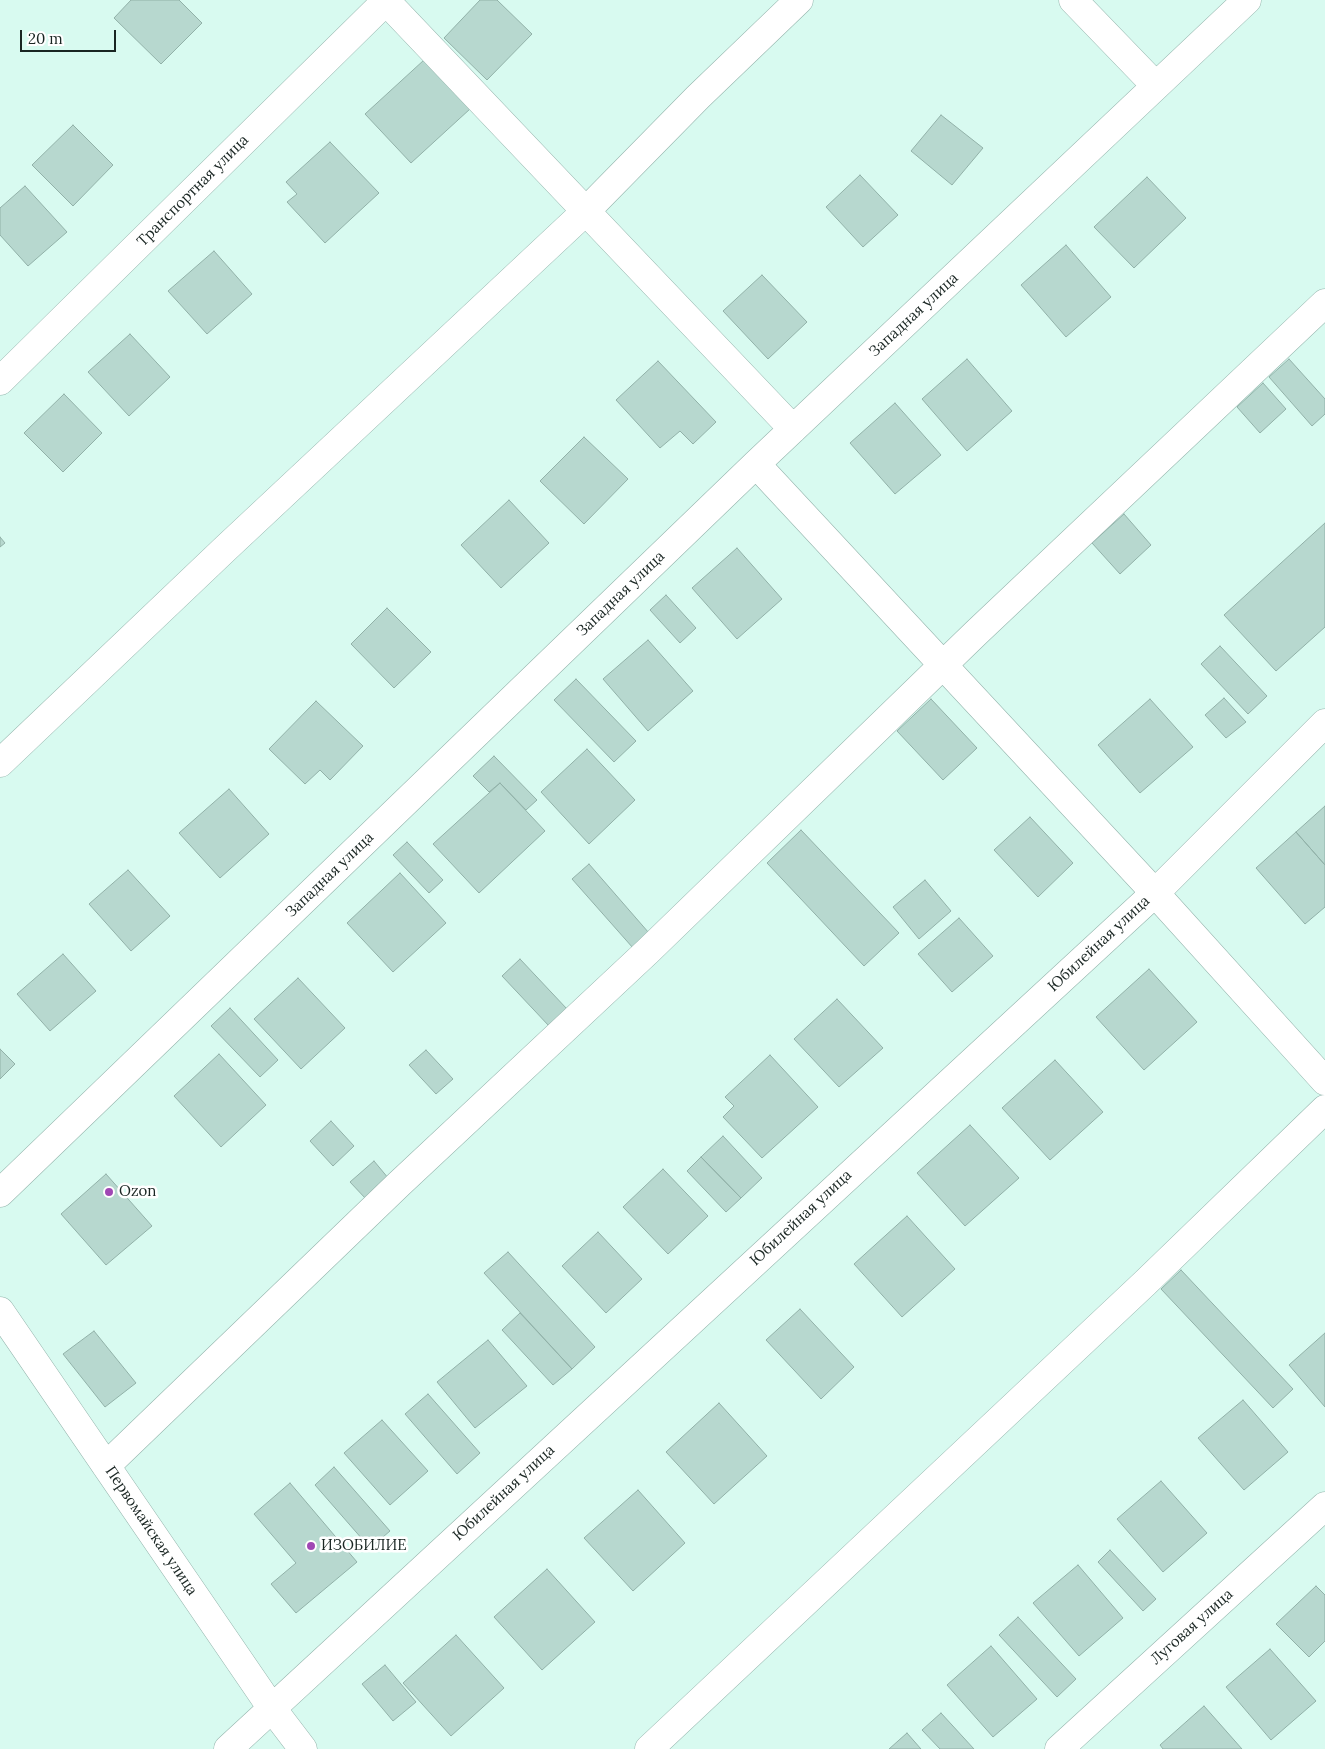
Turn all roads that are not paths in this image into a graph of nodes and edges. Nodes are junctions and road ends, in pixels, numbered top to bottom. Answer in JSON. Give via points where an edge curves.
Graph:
{"nodes":[{"id":1,"x":386,"y":0,"type":"edge"},
{"id":2,"x":799,"y":0,"type":"edge"},
{"id":3,"x":1073,"y":0,"type":"edge"},
{"id":4,"x":1246,"y":0,"type":"edge"},
{"id":5,"x":1156,"y":86,"type":"junction"},
{"id":6,"x":586,"y":211,"type":"junction"},
{"id":7,"x":1325,"y":302,"type":"edge"},
{"id":8,"x":0,"y":381,"type":"edge"},
{"id":9,"x":794,"y":429,"type":"junction"},
{"id":10,"x":756,"y":464,"type":"junction"},
{"id":11,"x":942,"y":665,"type":"junction"},
{"id":12,"x":1325,"y":723,"type":"edge"},
{"id":13,"x":0,"y":763,"type":"edge"},
{"id":14,"x":1155,"y":893,"type":"junction"},
{"id":15,"x":1325,"y":1081,"type":"edge"},
{"id":16,"x":1325,"y":1109,"type":"edge"},
{"id":17,"x":0,"y":1193,"type":"edge"},
{"id":18,"x":0,"y":1311,"type":"edge"},
{"id":19,"x":106,"y":1466,"type":"junction"},
{"id":20,"x":1325,"y":1506,"type":"edge"},
{"id":21,"x":271,"y":1707,"type":"junction"},
{"id":22,"x":228,"y":1749,"type":"edge"},
{"id":23,"x":303,"y":1749,"type":"edge"},
{"id":24,"x":649,"y":1749,"type":"edge"},
{"id":25,"x":1059,"y":1749,"type":"edge"}],
"edges":[{"from":1,"to":6,"type":"street"},
{"from":1,"to":8,"type":"street","name":"Транспортная улица"},
{"from":2,"to":6,"type":"street"},
{"from":3,"to":5,"type":"street"},
{"from":4,"to":5,"type":"street","name":"Западная улица"},
{"from":5,"to":9,"type":"street","name":"Западная улица"},
{"from":6,"to":9,"type":"street"},
{"from":6,"to":13,"type":"street"},
{"from":7,"to":11,"type":"street"},
{"from":9,"to":10,"type":"street","name":"Западная улица"},
{"from":10,"to":11,"type":"street"},
{"from":10,"to":17,"type":"street","name":"Западная улица"},
{"from":11,"to":14,"type":"street"},
{"from":11,"to":19,"type":"street","via":[[648,951],[399,1184]]},
{"from":12,"to":14,"type":"street","name":"Юбилейная улица"},
{"from":14,"to":15,"type":"street"},
{"from":14,"to":21,"type":"street","name":"Юбилейная улица"},
{"from":16,"to":24,"type":"street","via":[[1145,1283]]},
{"from":18,"to":19,"type":"street","name":"Первомайская улица"},
{"from":19,"to":21,"type":"street","name":"Первомайская улица"},
{"from":20,"to":25,"type":"street","name":"Луговая улица"},
{"from":21,"to":22,"type":"street","name":"Юбилейная улица"},
{"from":21,"to":23,"type":"street","name":"Первомайская улица"}]}
